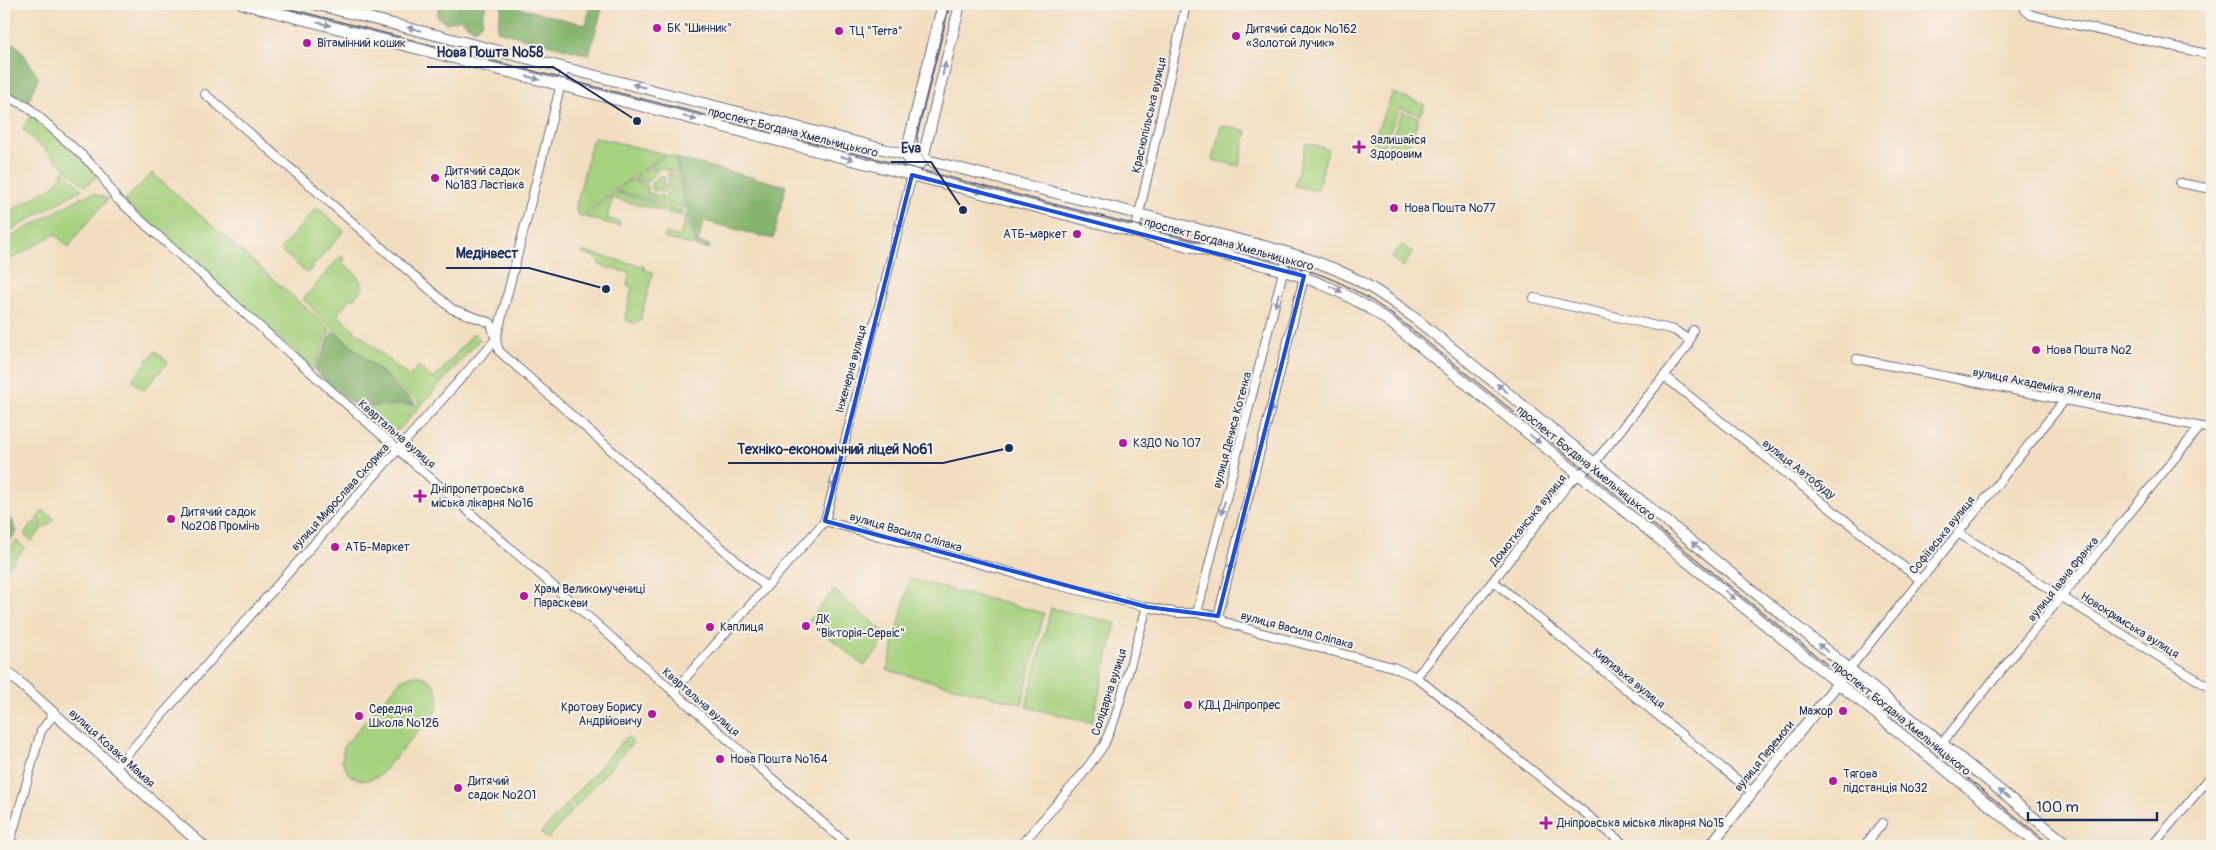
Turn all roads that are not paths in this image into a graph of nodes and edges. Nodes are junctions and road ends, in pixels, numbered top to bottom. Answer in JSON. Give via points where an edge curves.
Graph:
{"nodes":[{"id":1,"x":243,"y":4,"type":"edge"},
{"id":2,"x":314,"y":4,"type":"edge"},
{"id":3,"x":943,"y":4,"type":"edge"},
{"id":4,"x":960,"y":4,"type":"edge"},
{"id":5,"x":1186,"y":4,"type":"edge"},
{"id":6,"x":2024,"y":4,"type":"edge"},
{"id":7,"x":276,"y":8,"type":"edge"},
{"id":8,"x":933,"y":43,"type":"junction"},
{"id":9,"x":949,"y":47,"type":"junction"},
{"id":10,"x":487,"y":48,"type":"junction"},
{"id":11,"x":2212,"y":55,"type":"edge"},
{"id":12,"x":482,"y":65,"type":"junction"},
{"id":13,"x":566,"y":68,"type":"junction"},
{"id":14,"x":561,"y":85,"type":"junction"},
{"id":15,"x":205,"y":94,"type":"dead end"},
{"id":16,"x":4,"y":95,"type":"edge"},
{"id":17,"x":768,"y":119,"type":"junction"},
{"id":18,"x":764,"y":137,"type":"junction"},
{"id":19,"x":907,"y":154,"type":"junction"},
{"id":20,"x":923,"y":158,"type":"junction"},
{"id":21,"x":912,"y":175,"type":"junction"},
{"id":22,"x":2180,"y":183,"type":"dead end"},
{"id":23,"x":2212,"y":190,"type":"edge"},
{"id":24,"x":1139,"y":214,"type":"junction"},
{"id":25,"x":1135,"y":232,"type":"junction"},
{"id":26,"x":1288,"y":252,"type":"junction"},
{"id":27,"x":1309,"y":258,"type":"junction"},
{"id":28,"x":1284,"y":270,"type":"junction"},
{"id":29,"x":1304,"y":276,"type":"junction"},
{"id":30,"x":1534,"y":298,"type":"dead end"},
{"id":31,"x":1693,"y":330,"type":"dead end"},
{"id":32,"x":496,"y":339,"type":"junction"},
{"id":33,"x":1689,"y":340,"type":"junction"},
{"id":34,"x":1858,"y":359,"type":"dead end"},
{"id":35,"x":1664,"y":376,"type":"junction"},
{"id":36,"x":2064,"y":401,"type":"junction"},
{"id":37,"x":2200,"y":426,"type":"junction"},
{"id":38,"x":2212,"y":429,"type":"edge"},
{"id":39,"x":398,"y":448,"type":"junction"},
{"id":40,"x":1594,"y":463,"type":"junction"},
{"id":41,"x":1580,"y":474,"type":"junction"},
{"id":42,"x":825,"y":521,"type":"junction"},
{"id":43,"x":1958,"y":534,"type":"junction"},
{"id":44,"x":1920,"y":580,"type":"junction"},
{"id":45,"x":1493,"y":582,"type":"junction"},
{"id":46,"x":766,"y":587,"type":"junction"},
{"id":47,"x":2063,"y":597,"type":"junction"},
{"id":48,"x":1147,"y":607,"type":"junction"},
{"id":49,"x":1197,"y":613,"type":"junction"},
{"id":50,"x":1218,"y":616,"type":"junction"},
{"id":51,"x":1849,"y":668,"type":"junction"},
{"id":52,"x":4,"y":669,"type":"edge"},
{"id":53,"x":1416,"y":677,"type":"junction"},
{"id":54,"x":1838,"y":683,"type":"junction"},
{"id":55,"x":2212,"y":689,"type":"edge"},
{"id":56,"x":673,"y":692,"type":"junction"},
{"id":57,"x":54,"y":714,"type":"junction"},
{"id":58,"x":1942,"y":744,"type":"junction"},
{"id":59,"x":116,"y":768,"type":"junction"},
{"id":60,"x":2212,"y":775,"type":"edge"},
{"id":61,"x":1752,"y":792,"type":"junction"},
{"id":62,"x":1883,"y":823,"type":"dead end"},
{"id":63,"x":9,"y":846,"type":"edge"},
{"id":64,"x":203,"y":846,"type":"edge"},
{"id":65,"x":849,"y":846,"type":"edge"},
{"id":66,"x":1020,"y":846,"type":"edge"},
{"id":67,"x":1626,"y":846,"type":"edge"},
{"id":68,"x":1710,"y":846,"type":"edge"},
{"id":69,"x":1864,"y":846,"type":"edge"},
{"id":70,"x":2040,"y":846,"type":"edge"},
{"id":71,"x":2069,"y":846,"type":"edge"},
{"id":72,"x":2152,"y":846,"type":"edge"}],
"edges":[{"from":1,"to":7,"type":"main road","name":"проспект Богдана Хмельницького"},
{"from":10,"to":2,"type":"main road","name":"проспект Богдана Хмельницького","one_way":true},
{"from":3,"to":8,"type":"main road"},
{"from":4,"to":9,"type":"main road"},
{"from":5,"to":24,"type":"street","name":"Краснопільська вулиця"},
{"from":6,"to":11,"type":"street","via":[[2031,15]]},
{"from":7,"to":12,"type":"main road","name":"проспект Богдана Хмельницького","one_way":true},
{"from":8,"to":9,"type":"main road"},
{"from":8,"to":19,"type":"main road"},
{"from":20,"to":9,"type":"main road","one_way":true},
{"from":10,"to":12,"type":"street"},
{"from":10,"to":13,"type":"main road","name":"проспект Богдана Хмельницького"},
{"from":12,"to":14,"type":"main road","name":"проспект Богдана Хмельницького","one_way":true},
{"from":13,"to":14,"type":"street","name":"вулиця Мирослава Скорика"},
{"from":17,"to":13,"type":"main road","name":"проспект Богдана Хмельницького","one_way":true},
{"from":14,"to":18,"type":"main road","name":"проспект Богдана Хмельницького","one_way":true},
{"from":14,"to":32,"type":"street","name":"вулиця Мирослава Скорика"},
{"from":15,"to":32,"type":"street","via":[[452,310],[491,323]]},
{"from":16,"to":39,"type":"street","name":"Квартальна вулиця","via":[[28,107],[62,137],[100,173],[116,198]]},
{"from":17,"to":18,"type":"main road"},
{"from":17,"to":19,"type":"main road","name":"проспект Богдана Хмельницького"},
{"from":18,"to":21,"type":"main road","name":"проспект Богдана Хмельницького","one_way":true},
{"from":19,"to":20,"type":"main road","name":"проспект Богдана Хмельницького"},
{"from":19,"to":21,"type":"main road"},
{"from":20,"to":21,"type":"main road"},
{"from":20,"to":24,"type":"main road","name":"проспект Богдана Хмельницького"},
{"from":21,"to":25,"type":"main road","name":"проспект Богдана Хмельницького","one_way":true},
{"from":21,"to":42,"type":"street","name":"Інженерна вулиця","one_way":true},
{"from":22,"to":23,"type":"street"},
{"from":24,"to":25,"type":"street","name":"Краснопільська вулиця"},
{"from":24,"to":26,"type":"main road","name":"проспект Богдана Хмельницького"},
{"from":25,"to":28,"type":"main road","name":"проспект Богдана Хмельницького"},
{"from":26,"to":27,"type":"main road","name":"проспект Богдана Хмельницького"},
{"from":26,"to":28,"type":"street","name":"вулиця Дениса Котенка"},
{"from":27,"to":29,"type":"street"},
{"from":40,"to":27,"type":"main road","name":"проспект Богдана Хмельницького","one_way":true,"via":[[1384,295],[1343,271]]},
{"from":28,"to":29,"type":"main road","name":"проспект Богдана Хмельницького"},
{"from":28,"to":49,"type":"street","name":"вулиця Дениса Котенка","one_way":true},
{"from":29,"to":41,"type":"main road","name":"проспект Богдана Хмельницького","one_way":true,"via":[[1375,311]]},
{"from":50,"to":29,"type":"street","one_way":true},
{"from":30,"to":33,"type":"street","via":[[1674,330]]},
{"from":31,"to":33,"type":"street","name":"Домотканська вулиця"},
{"from":32,"to":39,"type":"street","name":"вулиця Мирослава Скорика"},
{"from":32,"to":46,"type":"street","via":[[499,351]]},
{"from":33,"to":35,"type":"street","name":"Домотканська вулиця"},
{"from":34,"to":36,"type":"street","name":"вулиця Академіка Янгеля"},
{"from":35,"to":40,"type":"street","name":"Домотканська вулиця"},
{"from":35,"to":44,"type":"street","name":"вулиця Автобуду"},
{"from":36,"to":37,"type":"street","name":"вулиця Академіка Янгеля"},
{"from":36,"to":43,"type":"street","name":"Софіївська вулиця"},
{"from":37,"to":38,"type":"street","name":"вулиця Академіка Янгеля"},
{"from":37,"to":47,"type":"street","name":"вулиця Івана Франка"},
{"from":39,"to":56,"type":"street","name":"Квартальна вулиця"},
{"from":39,"to":59,"type":"street","name":"вулиця Мирослава Скорика"},
{"from":40,"to":41,"type":"street","name":"Домотканська вулиця"},
{"from":51,"to":40,"type":"main road","name":"проспект Богдана Хмельницького","one_way":true},
{"from":41,"to":45,"type":"street","name":"Домотканська вулиця","via":[[1569,483]]},
{"from":41,"to":54,"type":"main road","name":"проспект Богдана Хмельницького","one_way":true},
{"from":42,"to":46,"type":"street","name":"Інженерна вулиця"},
{"from":42,"to":48,"type":"street","name":"вулиця Василя Сліпака"},
{"from":43,"to":44,"type":"street","name":"Софіївська вулиця"},
{"from":43,"to":47,"type":"street","name":"Новокримська вулиця"},
{"from":44,"to":51,"type":"street","name":"Софіївська вулиця"},
{"from":45,"to":53,"type":"street","name":"Домотканська вулиця"},
{"from":45,"to":61,"type":"street","name":"Киргизька вулиця"},
{"from":46,"to":56,"type":"street","name":"Інженерна вулиця"},
{"from":47,"to":55,"type":"street","name":"Новокримська вулиця"},
{"from":47,"to":58,"type":"street","name":"вулиця Івана Франка"},
{"from":48,"to":49,"type":"street","name":"вулиця Василя Сліпака"},
{"from":48,"to":66,"type":"street","name":"Солідарна вулиця","via":[[1104,745]]},
{"from":49,"to":50,"type":"street","name":"вулиця Василя Сліпака"},
{"from":50,"to":53,"type":"street","name":"вулиця Василя Сліпака","via":[[1225,622],[1258,632],[1393,666]]},
{"from":51,"to":54,"type":"street","name":"Софіївська вулиця"},
{"from":51,"to":58,"type":"main road","name":"проспект Богдана Хмельницького"},
{"from":52,"to":57,"type":"main road","name":"вулиця Козака Мамая"},
{"from":53,"to":67,"type":"street","name":"вулиця Василя Сліпака"},
{"from":54,"to":61,"type":"main road","name":"вулиця Перемоги"},
{"from":54,"to":70,"type":"main road","name":"проспект Богдана Хмельницького"},
{"from":56,"to":65,"type":"street","name":"Квартальна вулиця"},
{"from":57,"to":59,"type":"main road","name":"вулиця Козака Мамая"},
{"from":57,"to":63,"type":"street","via":[[41,731]]},
{"from":71,"to":58,"type":"main road","name":"проспект Богдана Хмельницького","one_way":true},
{"from":59,"to":64,"type":"main road","name":"вулиця Козака Мамая"},
{"from":60,"to":72,"type":"street"},
{"from":61,"to":68,"type":"main road","name":"вулиця Перемоги"},
{"from":62,"to":69,"type":"street"}]}
